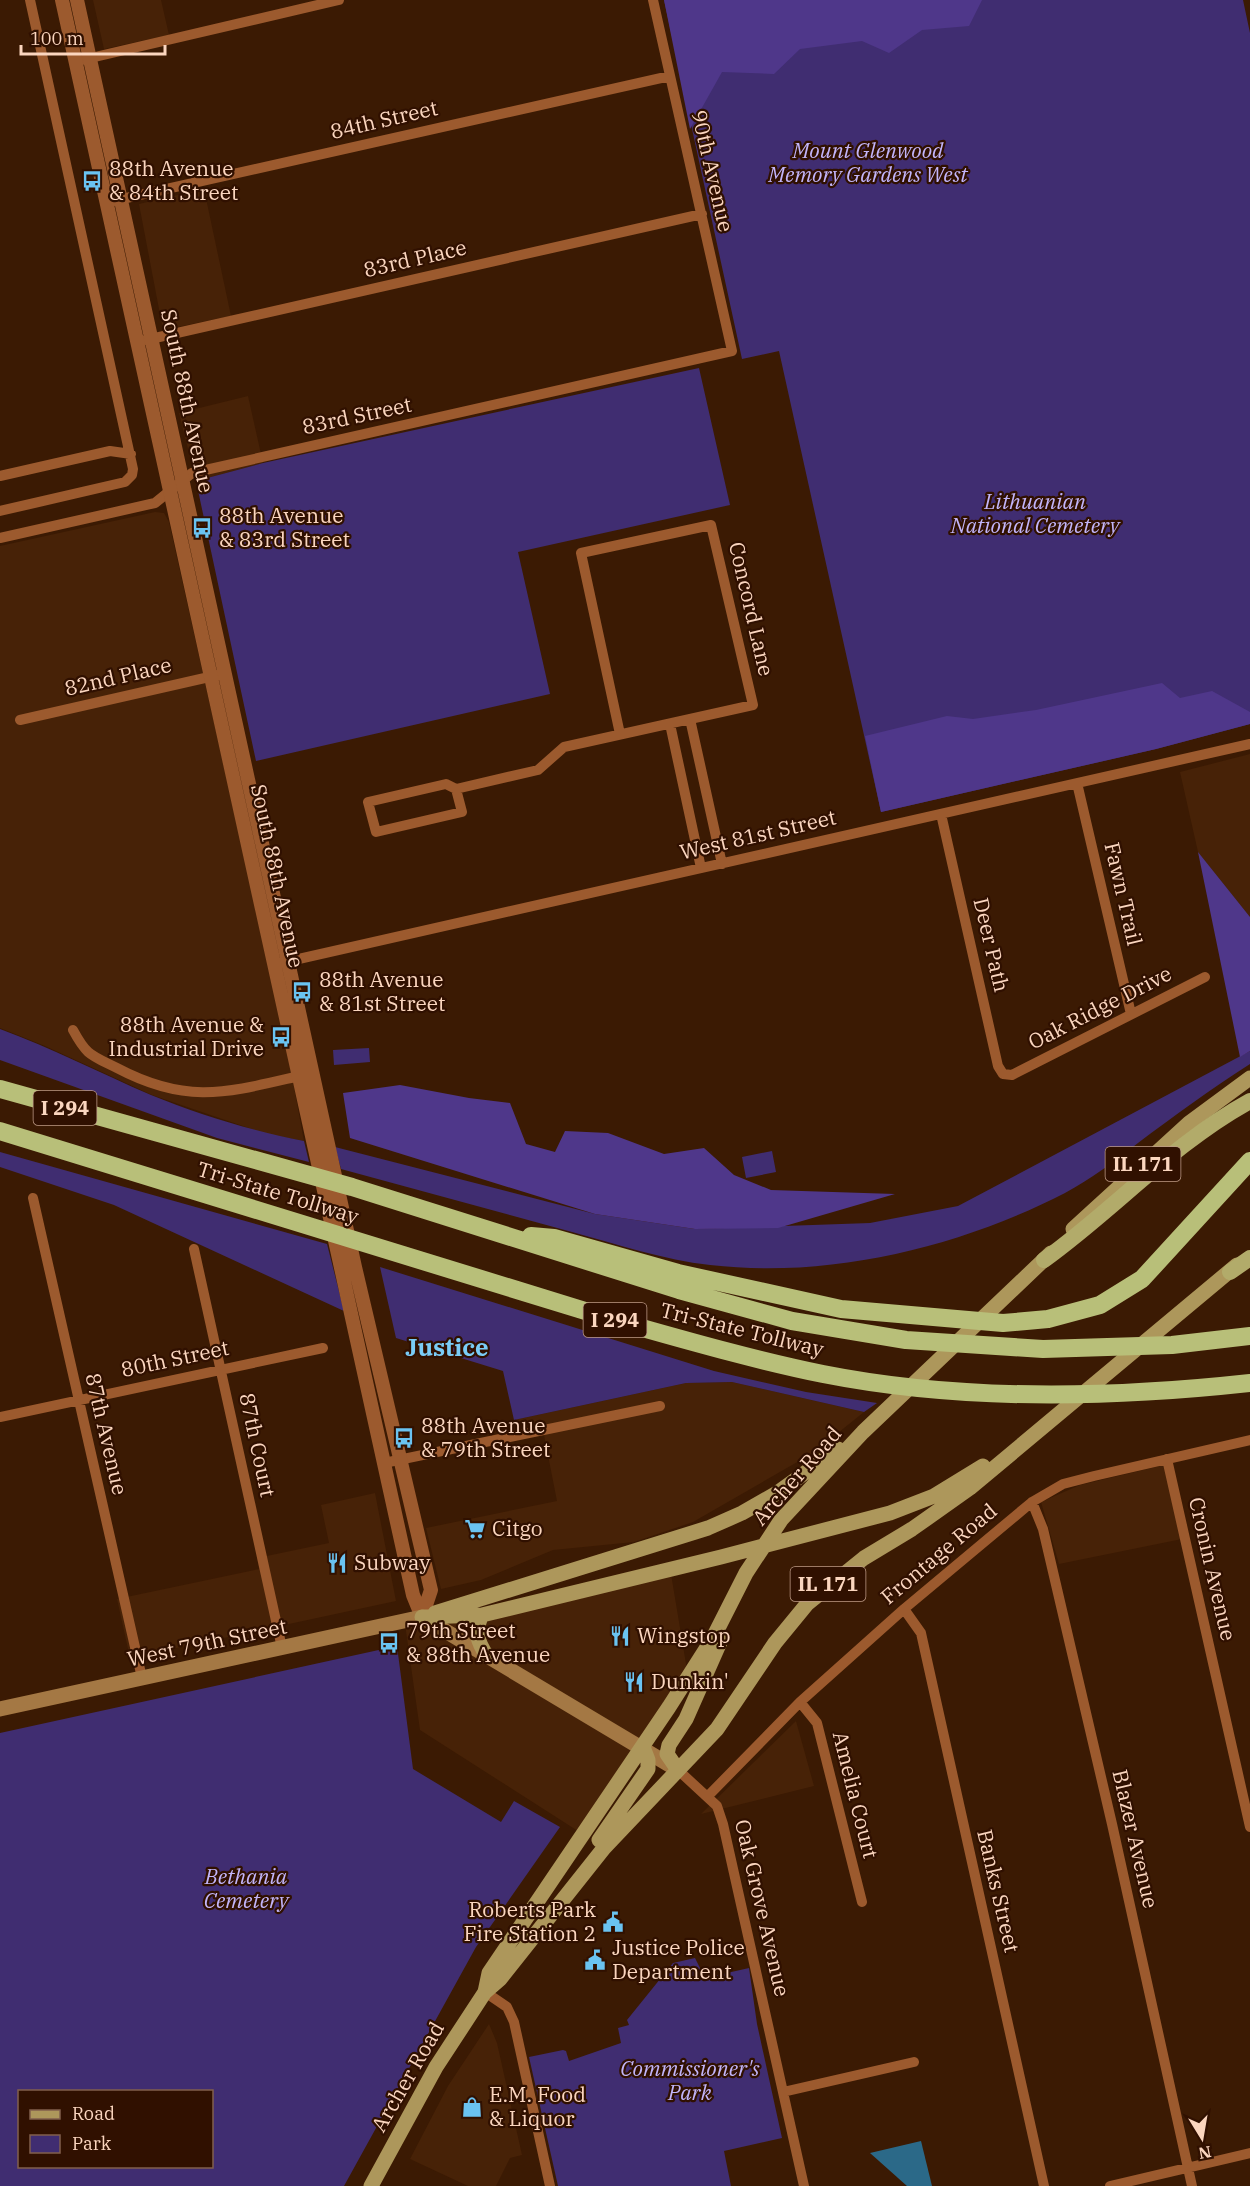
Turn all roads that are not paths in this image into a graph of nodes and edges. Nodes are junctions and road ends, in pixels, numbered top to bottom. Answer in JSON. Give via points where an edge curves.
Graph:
{"nodes":[{"id":1,"x":30,"y":0,"type":"edge"},
{"id":2,"x":62,"y":0,"type":"edge"},
{"id":3,"x":77,"y":0,"type":"edge"},
{"id":4,"x":339,"y":0,"type":"edge"},
{"id":5,"x":653,"y":0,"type":"edge"},
{"id":6,"x":83,"y":60,"type":"junction"},
{"id":7,"x":670,"y":76,"type":"junction"},
{"id":8,"x":121,"y":200,"type":"junction"},
{"id":9,"x":107,"y":202,"type":"junction"},
{"id":10,"x":702,"y":214,"type":"junction"},
{"id":11,"x":152,"y":339,"type":"junction"},
{"id":12,"x":137,"y":342,"type":"junction"},
{"id":13,"x":732,"y":351,"type":"joint"},
{"id":14,"x":131,"y":454,"type":"junction"},
{"id":15,"x":0,"y":476,"type":"edge"},
{"id":16,"x":183,"y":480,"type":"junction"},
{"id":17,"x":169,"y":491,"type":"junction"},
{"id":18,"x":0,"y":511,"type":"edge"},
{"id":19,"x":0,"y":538,"type":"edge"},
{"id":20,"x":218,"y":675,"type":"junction"},
{"id":21,"x":690,"y":719,"type":"junction"},
{"id":22,"x":20,"y":720,"type":"dead end"},
{"id":23,"x":670,"y":724,"type":"junction"},
{"id":24,"x":620,"y":734,"type":"junction"},
{"id":25,"x":1250,"y":744,"type":"edge"},
{"id":26,"x":1077,"y":783,"type":"junction"},
{"id":27,"x":456,"y":789,"type":"junction"},
{"id":28,"x":941,"y":814,"type":"junction"},
{"id":29,"x":722,"y":864,"type":"junction"},
{"id":30,"x":701,"y":868,"type":"junction"},
{"id":31,"x":281,"y":963,"type":"junction"},
{"id":32,"x":1205,"y":977,"type":"dead end"},
{"id":33,"x":1131,"y":1014,"type":"junction"},
{"id":34,"x":73,"y":1030,"type":"dead end"},
{"id":35,"x":306,"y":1074,"type":"junction"},
{"id":36,"x":1012,"y":1075,"type":"joint"},
{"id":37,"x":1250,"y":1077,"type":"edge"},
{"id":38,"x":0,"y":1089,"type":"edge"},
{"id":39,"x":1250,"y":1101,"type":"edge"},
{"id":40,"x":0,"y":1131,"type":"edge"},
{"id":41,"x":1250,"y":1161,"type":"edge"},
{"id":42,"x":33,"y":1198,"type":"dead end"},
{"id":43,"x":489,"y":1232,"type":"junction"},
{"id":44,"x":194,"y":1249,"type":"dead end"},
{"id":45,"x":1250,"y":1252,"type":"edge"},
{"id":46,"x":1250,"y":1258,"type":"edge"},
{"id":47,"x":1044,"y":1260,"type":"junction"},
{"id":48,"x":1230,"y":1272,"type":"junction"},
{"id":49,"x":1250,"y":1336,"type":"edge"},
{"id":50,"x":323,"y":1348,"type":"dead end"},
{"id":51,"x":221,"y":1370,"type":"junction"},
{"id":52,"x":1250,"y":1383,"type":"edge"},
{"id":53,"x":79,"y":1400,"type":"junction"},
{"id":54,"x":660,"y":1406,"type":"dead end"},
{"id":55,"x":0,"y":1417,"type":"edge"},
{"id":56,"x":862,"y":1432,"type":"junction"},
{"id":57,"x":1250,"y":1440,"type":"edge"},
{"id":58,"x":1021,"y":1442,"type":"junction"},
{"id":59,"x":402,"y":1458,"type":"junction"},
{"id":60,"x":1167,"y":1459,"type":"junction"},
{"id":61,"x":384,"y":1463,"type":"junction"},
{"id":62,"x":1032,"y":1502,"type":"junction"},
{"id":63,"x":732,"y":1603,"type":"junction"},
{"id":64,"x":904,"y":1609,"type":"junction"},
{"id":65,"x":482,"y":1615,"type":"junction"},
{"id":66,"x":422,"y":1617,"type":"junction"},
{"id":67,"x":282,"y":1648,"type":"junction"},
{"id":68,"x":487,"y":1656,"type":"junction"},
{"id":69,"x":142,"y":1678,"type":"junction"},
{"id":70,"x":800,"y":1702,"type":"junction"},
{"id":71,"x":0,"y":1709,"type":"edge"},
{"id":72,"x":643,"y":1747,"type":"junction"},
{"id":73,"x":678,"y":1770,"type":"junction"},
{"id":74,"x":708,"y":1796,"type":"junction"},
{"id":75,"x":1250,"y":1827,"type":"edge"},
{"id":76,"x":569,"y":1888,"type":"junction"},
{"id":77,"x":862,"y":1902,"type":"dead end"},
{"id":78,"x":484,"y":1992,"type":"junction"},
{"id":79,"x":914,"y":2062,"type":"dead end"},
{"id":80,"x":783,"y":2092,"type":"junction"},
{"id":81,"x":1250,"y":2154,"type":"edge"},
{"id":82,"x":1188,"y":2168,"type":"junction"},
{"id":83,"x":371,"y":2186,"type":"edge"},
{"id":84,"x":550,"y":2186,"type":"edge"},
{"id":85,"x":804,"y":2186,"type":"edge"},
{"id":86,"x":1044,"y":2186,"type":"edge"},
{"id":87,"x":1110,"y":2186,"type":"edge"},
{"id":88,"x":1192,"y":2186,"type":"edge"}],
"edges":[{"from":1,"to":14,"type":"street"},
{"from":2,"to":6,"type":"street","name":"South 88th Avenue"},
{"from":3,"to":6,"type":"street","name":"South 88th Avenue"},
{"from":4,"to":6,"type":"street"},
{"from":5,"to":7,"type":"street","name":"90th Avenue"},
{"from":6,"to":8,"type":"street","name":"South 88th Avenue"},
{"from":6,"to":9,"type":"street","name":"South 88th Avenue"},
{"from":7,"to":8,"type":"street","name":"84th Street"},
{"from":7,"to":10,"type":"street","name":"90th Avenue"},
{"from":8,"to":9,"type":"street","name":"84th Street"},
{"from":8,"to":11,"type":"street","name":"South 88th Avenue"},
{"from":9,"to":12,"type":"street","name":"South 88th Avenue"},
{"from":10,"to":11,"type":"street","name":"83rd Place"},
{"from":10,"to":13,"type":"street","name":"90th Avenue"},
{"from":11,"to":12,"type":"street","name":"83rd Place"},
{"from":11,"to":16,"type":"street","name":"South 88th Avenue"},
{"from":12,"to":17,"type":"street","name":"South 88th Avenue"},
{"from":13,"to":16,"type":"street","name":"83rd Street","via":[[200,471]]},
{"from":14,"to":15,"type":"street","via":[[110,451]]},
{"from":14,"to":18,"type":"street","via":[[132,475],[125,482]]},
{"from":16,"to":17,"type":"street","name":"83rd Street"},
{"from":16,"to":20,"type":"street","name":"South 88th Avenue"},
{"from":17,"to":19,"type":"street","name":"83rd Street","via":[[155,503]]},
{"from":17,"to":20,"type":"street","name":"South 88th Avenue"},
{"from":20,"to":22,"type":"street","name":"82nd Place"},
{"from":20,"to":31,"type":"street","name":"South 88th Avenue"},
{"from":21,"to":23,"type":"street","name":"Concord Lane"},
{"from":21,"to":24,"type":"street","name":"Concord Lane","via":[[753,705],[711,525],[581,554]]},
{"from":21,"to":29,"type":"street"},
{"from":23,"to":24,"type":"street","name":"Concord Lane"},
{"from":23,"to":30,"type":"street"},
{"from":24,"to":27,"type":"street","name":"Concord Lane","via":[[564,747],[538,770]]},
{"from":25,"to":26,"type":"street","name":"West 81st Street"},
{"from":26,"to":28,"type":"street","name":"West 81st Street"},
{"from":26,"to":33,"type":"street","name":"Fawn Trail"},
{"from":27,"to":27,"type":"street","name":"Concord Lane","via":[[446,784],[368,802],[376,832],[462,812]]},
{"from":28,"to":29,"type":"street","name":"West 81st Street"},
{"from":28,"to":36,"type":"street","name":"Deer Path","via":[[998,1066],[1004,1074]]},
{"from":29,"to":30,"type":"street","name":"West 81st Street"},
{"from":30,"to":31,"type":"street","name":"West 81st Street"},
{"from":31,"to":35,"type":"street","name":"South 88th Avenue"},
{"from":32,"to":33,"type":"street","name":"Oak Ridge Drive"},
{"from":33,"to":36,"type":"street","name":"Oak Ridge Drive"},
{"from":34,"to":35,"type":"street","via":[[84,1051],[161,1088],[199,1094]]},
{"from":35,"to":59,"type":"street","name":"South 88th Avenue","via":[[328,1148]]},
{"from":35,"to":61,"type":"street","name":"South 88th Avenue","via":[[314,1143]]},
{"from":37,"to":47,"type":"main road","name":"Archer Road","number":"IL 171","via":[[1156,1151]]},
{"from":38,"to":43,"type":"highway","name":"Tri-State Tollway","number":"I 294","via":[[352,1187]]},
{"from":39,"to":47,"type":"highway","via":[[1196,1133]]},
{"from":40,"to":52,"type":"highway","name":"Tri-State Tollway","number":"I 294","via":[[621,1322],[825,1374],[905,1386],[1035,1395]]},
{"from":41,"to":43,"type":"highway","via":[[1142,1279],[1100,1305],[1038,1320],[1003,1323],[841,1309],[678,1273],[554,1238]]},
{"from":42,"to":53,"type":"street","name":"87th Avenue"},
{"from":43,"to":49,"type":"highway","name":"Tri-State Tollway","number":"I 294","via":[[792,1321],[906,1340],[1043,1349],[1172,1345]]},
{"from":44,"to":51,"type":"street","name":"87th Court"},
{"from":45,"to":48,"type":"main road"},
{"from":46,"to":48,"type":"highway"},
{"from":47,"to":56,"type":"main road","name":"Archer Road","number":"IL 171"},
{"from":48,"to":58,"type":"main road"},
{"from":50,"to":51,"type":"street","name":"80th Street"},
{"from":51,"to":53,"type":"street","name":"80th Street"},
{"from":51,"to":67,"type":"street","name":"87th Court"},
{"from":53,"to":55,"type":"street","name":"80th Street"},
{"from":53,"to":69,"type":"street","name":"87th Avenue"},
{"from":54,"to":59,"type":"street"},
{"from":56,"to":63,"type":"main road","name":"Archer Road","number":"IL 171","via":[[781,1520],[746,1573]]},
{"from":56,"to":66,"type":"main road","via":[[777,1493],[708,1528]]},
{"from":57,"to":60,"type":"street","name":"Frontage Road"},
{"from":58,"to":65,"type":"main road","via":[[934,1496],[890,1513]]},
{"from":58,"to":73,"type":"main road","name":"Archer Road","number":"IL 171","via":[[950,1503],[864,1558],[807,1604],[717,1729]]},
{"from":59,"to":61,"type":"street"},
{"from":59,"to":66,"type":"street","name":"South 88th Avenue","via":[[431,1590]]},
{"from":60,"to":62,"type":"street","name":"Frontage Road","via":[[1063,1485]]},
{"from":60,"to":75,"type":"street","name":"Cronin Avenue"},
{"from":61,"to":66,"type":"street","name":"South 88th Avenue","via":[[413,1595]]},
{"from":62,"to":64,"type":"street","name":"Frontage Road"},
{"from":62,"to":82,"type":"street","name":"Blazer Avenue","via":[[1043,1529],[1110,1813]]},
{"from":63,"to":72,"type":"main road","name":"Archer Road","number":"IL 171"},
{"from":63,"to":73,"type":"main road","via":[[723,1634],[686,1719],[669,1745],[669,1761]]},
{"from":64,"to":70,"type":"street","name":"Frontage Road"},
{"from":64,"to":86,"type":"street","name":"Banks Street","via":[[921,1633]]},
{"from":65,"to":66,"type":"main road"},
{"from":65,"to":68,"type":"main road","via":[[476,1632]]},
{"from":66,"to":67,"type":"main road","name":"West 79th Street"},
{"from":66,"to":68,"type":"main road","name":"Oak Grove Avenue"},
{"from":67,"to":69,"type":"main road","name":"West 79th Street"},
{"from":68,"to":72,"type":"main road","name":"Oak Grove Avenue"},
{"from":69,"to":71,"type":"main road","name":"West 79th Street"},
{"from":70,"to":74,"type":"street","name":"Frontage Road"},
{"from":70,"to":77,"type":"street","name":"Amelia Court","via":[[817,1723]]},
{"from":72,"to":73,"type":"main road","name":"Oak Grove Avenue"},
{"from":72,"to":76,"type":"main road","via":[[648,1769]]},
{"from":72,"to":78,"type":"main road","name":"Archer Road","number":"IL 171","via":[[489,1973]]},
{"from":73,"to":74,"type":"street","name":"Oak Grove Avenue"},
{"from":73,"to":76,"type":"main road","name":"Archer Road","number":"IL 171"},
{"from":74,"to":80,"type":"street","name":"Oak Grove Avenue","via":[[717,1806],[723,1824]]},
{"from":76,"to":78,"type":"main road","name":"Archer Road","number":"IL 171","via":[[500,1979]]},
{"from":78,"to":83,"type":"main road","name":"Archer Road","number":"IL 171","via":[[430,2076]]},
{"from":78,"to":84,"type":"street","via":[[507,2007],[514,2022]]},
{"from":79,"to":80,"type":"street"},
{"from":80,"to":85,"type":"street","name":"Oak Grove Avenue"},
{"from":81,"to":82,"type":"street"},
{"from":82,"to":87,"type":"street"},
{"from":82,"to":88,"type":"street","name":"Blazer Avenue"}]}
